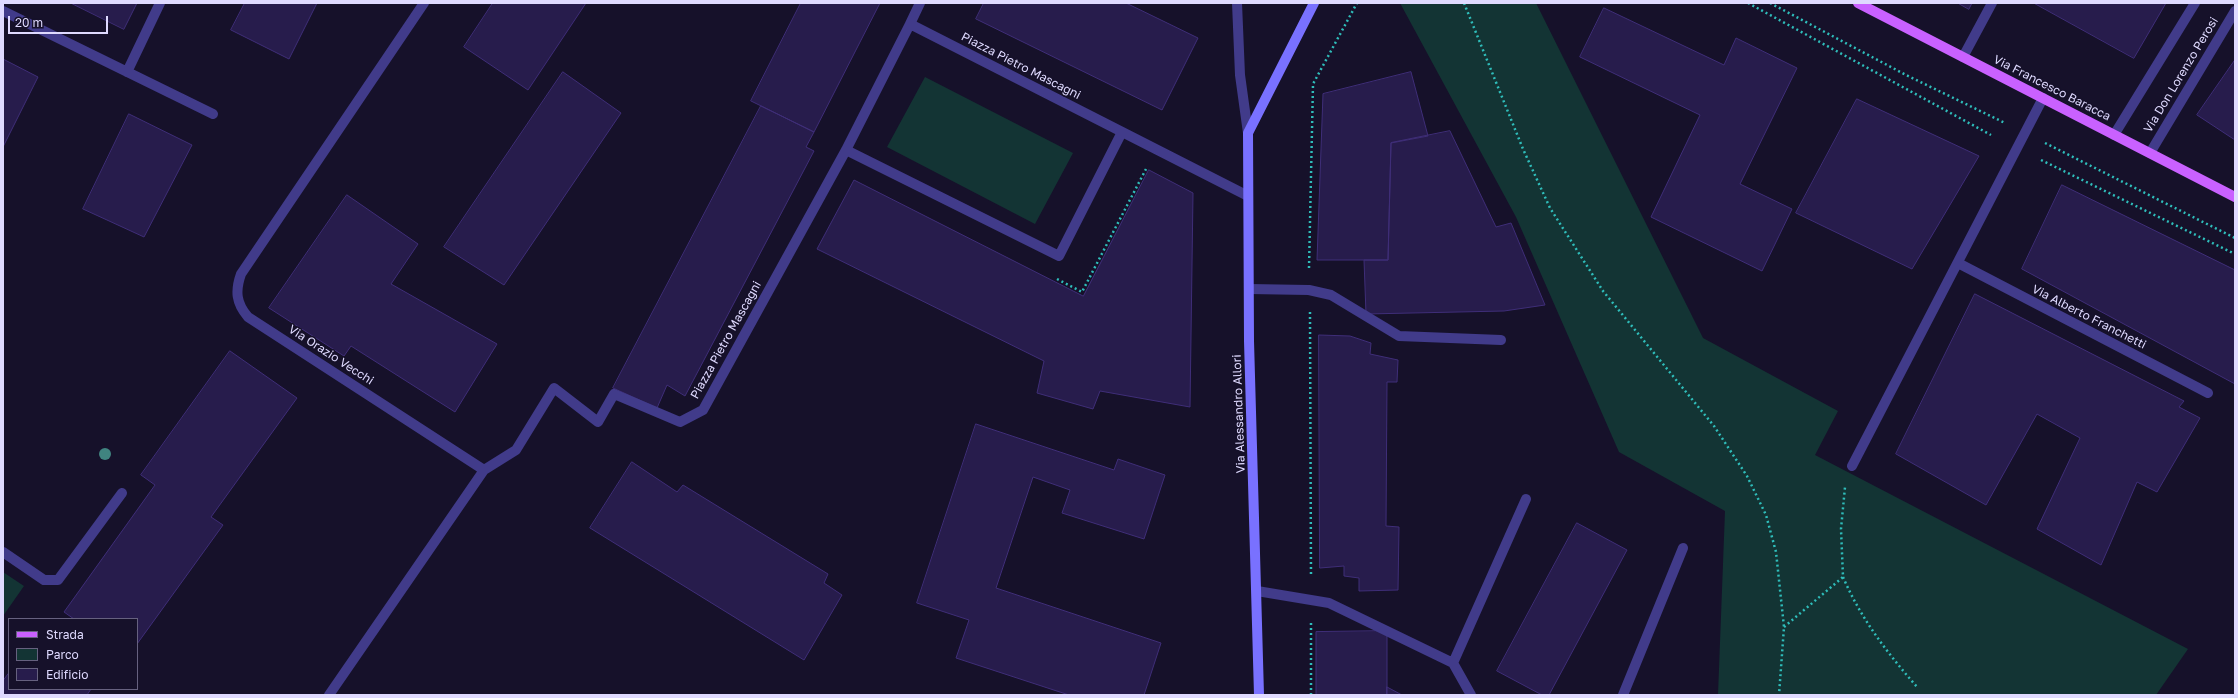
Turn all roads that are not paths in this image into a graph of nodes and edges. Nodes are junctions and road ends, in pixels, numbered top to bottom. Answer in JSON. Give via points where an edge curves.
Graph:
{"nodes":[{"id":1,"x":160,"y":3,"type":"edge"},
{"id":2,"x":424,"y":3,"type":"edge"},
{"id":3,"x":920,"y":3,"type":"edge"},
{"id":4,"x":1237,"y":3,"type":"edge"},
{"id":5,"x":1314,"y":3,"type":"edge"},
{"id":6,"x":1858,"y":3,"type":"edge"},
{"id":7,"x":1992,"y":3,"type":"edge"},
{"id":8,"x":2195,"y":3,"type":"edge"},
{"id":9,"x":3,"y":11,"type":"edge"},
{"id":10,"x":2235,"y":11,"type":"edge"},
{"id":11,"x":910,"y":24,"type":"junction"},
{"id":12,"x":1963,"y":57,"type":"junction"},
{"id":13,"x":127,"y":72,"type":"junction"},
{"id":14,"x":2043,"y":98,"type":"junction"},
{"id":15,"x":213,"y":114,"type":"dead end"},
{"id":16,"x":1122,"y":132,"type":"junction"},
{"id":17,"x":1248,"y":133,"type":"junction"},
{"id":18,"x":2114,"y":135,"type":"junction"},
{"id":19,"x":846,"y":150,"type":"junction"},
{"id":20,"x":2150,"y":153,"type":"junction"},
{"id":21,"x":1248,"y":196,"type":"junction"},
{"id":22,"x":2235,"y":197,"type":"edge"},
{"id":23,"x":1958,"y":263,"type":"junction"},
{"id":24,"x":1249,"y":289,"type":"junction"},
{"id":25,"x":1500,"y":340,"type":"dead end"},
{"id":26,"x":2208,"y":393,"type":"dead end"},
{"id":27,"x":1852,"y":466,"type":"road end"},
{"id":28,"x":484,"y":470,"type":"junction"},
{"id":29,"x":122,"y":493,"type":"dead end"},
{"id":30,"x":1526,"y":499,"type":"dead end"},
{"id":31,"x":1683,"y":548,"type":"dead end"},
{"id":32,"x":3,"y":552,"type":"edge"},
{"id":33,"x":1257,"y":591,"type":"junction"},
{"id":34,"x":1453,"y":663,"type":"junction"},
{"id":35,"x":329,"y":695,"type":"edge"},
{"id":36,"x":1259,"y":695,"type":"edge"},
{"id":37,"x":1471,"y":695,"type":"edge"},
{"id":38,"x":1623,"y":695,"type":"edge"}],
"edges":[{"from":1,"to":13,"type":"street"},
{"from":2,"to":28,"type":"street","name":"Via Orazio Vecchi","via":[[241,274],[237,294],[241,308],[248,317]]},
{"from":3,"to":11,"type":"street","name":"Piazza Pietro Mascagni"},
{"from":4,"to":17,"type":"street","name":"Via Alessandro Allori","via":[[1240,75]]},
{"from":5,"to":17,"type":"street","name":"Via Alessandro Allori"},
{"from":6,"to":12,"type":"main road","name":"Via Francesco Baracca"},
{"from":7,"to":12,"type":"street"},
{"from":8,"to":18,"type":"street"},
{"from":9,"to":13,"type":"street"},
{"from":10,"to":20,"type":"street","name":"Via Don Lorenzo Perosi"},
{"from":11,"to":16,"type":"street","name":"Piazza Pietro Mascagni"},
{"from":11,"to":19,"type":"street","name":"Piazza Pietro Mascagni"},
{"from":12,"to":14,"type":"main road","name":"Via Francesco Baracca"},
{"from":13,"to":15,"type":"street"},
{"from":14,"to":18,"type":"main road","name":"Via Francesco Baracca"},
{"from":14,"to":23,"type":"street"},
{"from":16,"to":19,"type":"street","via":[[1059,256]]},
{"from":16,"to":21,"type":"street","name":"Piazza Pietro Mascagni"},
{"from":17,"to":21,"type":"street","name":"Via Alessandro Allori"},
{"from":18,"to":20,"type":"main road","name":"Via Francesco Baracca"},
{"from":19,"to":28,"type":"street","name":"Piazza Pietro Mascagni","via":[[703,410],[680,422],[614,394],[598,422],[554,388],[516,450]]},
{"from":20,"to":22,"type":"main road","name":"Via Francesco Baracca"},
{"from":21,"to":24,"type":"street","name":"Via Alessandro Allori"},
{"from":23,"to":26,"type":"street","name":"Via Alberto Franchetti"},
{"from":23,"to":27,"type":"street"},
{"from":24,"to":25,"type":"street","via":[[1309,290],[1331,295],[1399,336]]},
{"from":24,"to":33,"type":"street","name":"Via Alessandro Allori"},
{"from":28,"to":35,"type":"street"},
{"from":29,"to":32,"type":"street","via":[[58,580],[44,580]]},
{"from":30,"to":34,"type":"street"},
{"from":31,"to":38,"type":"street"},
{"from":33,"to":34,"type":"street","via":[[1329,603]]},
{"from":33,"to":36,"type":"street","name":"Via Alessandro Allori"},
{"from":34,"to":37,"type":"street"}]}
